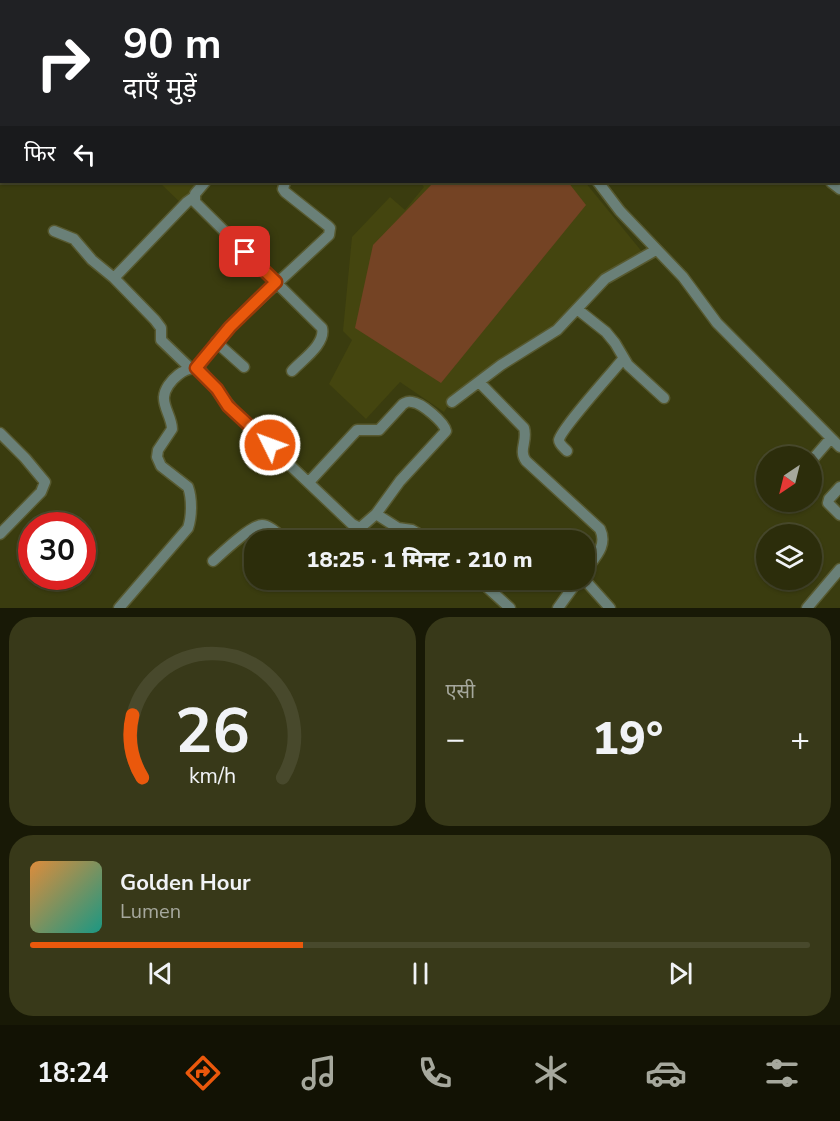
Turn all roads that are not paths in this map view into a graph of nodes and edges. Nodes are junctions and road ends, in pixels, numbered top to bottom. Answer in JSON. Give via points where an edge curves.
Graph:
{"nodes":[{"id":1,"x":204,"y":183,"type":"edge"},
{"id":2,"x":285,"y":183,"type":"edge"},
{"id":3,"x":599,"y":183,"type":"edge"},
{"id":4,"x":194,"y":197,"type":"junction"},
{"id":5,"x":54,"y":231,"type":"dead end"},
{"id":6,"x":656,"y":250,"type":"junction"},
{"id":7,"x":114,"y":278,"type":"junction"},
{"id":8,"x":276,"y":282,"type":"junction"},
{"id":9,"x":577,"y":309,"type":"junction"},
{"id":10,"x":216,"y":342,"type":"junction"},
{"id":11,"x":624,"y":358,"type":"junction"},
{"id":12,"x":244,"y":367,"type":"dead end"},
{"id":13,"x":193,"y":368,"type":"junction"},
{"id":14,"x":292,"y":371,"type":"dead end"},
{"id":15,"x":479,"y":382,"type":"junction"},
{"id":16,"x":664,"y":398,"type":"dead end"},
{"id":17,"x":452,"y":402,"type":"dead end"},
{"id":18,"x":0,"y":433,"type":"edge"},
{"id":19,"x":831,"y":438,"type":"junction"},
{"id":20,"x":840,"y":447,"type":"edge"},
{"id":21,"x":822,"y":448,"type":"edge"},
{"id":22,"x":567,"y":451,"type":"dead end"},
{"id":23,"x":309,"y":482,"type":"junction"},
{"id":24,"x":840,"y":488,"type":"edge"},
{"id":25,"x":376,"y":514,"type":"junction"},
{"id":26,"x":840,"y":515,"type":"edge"},
{"id":27,"x":360,"y":528,"type":"joint"},
{"id":28,"x":251,"y":530,"type":"edge"},
{"id":29,"x":272,"y":530,"type":"edge"},
{"id":30,"x":408,"y":530,"type":"edge"},
{"id":31,"x":0,"y":534,"type":"edge"},
{"id":32,"x":244,"y":535,"type":"edge"},
{"id":33,"x":595,"y":555,"type":"edge"},
{"id":34,"x":213,"y":561,"type":"dead end"},
{"id":35,"x":840,"y":569,"type":"edge"},
{"id":36,"x":490,"y":590,"type":"edge"},
{"id":37,"x":571,"y":590,"type":"edge"},
{"id":38,"x":594,"y":590,"type":"edge"},
{"id":39,"x":119,"y":608,"type":"edge"},
{"id":40,"x":510,"y":608,"type":"edge"},
{"id":41,"x":558,"y":608,"type":"edge"},
{"id":42,"x":610,"y":608,"type":"edge"},
{"id":43,"x":807,"y":608,"type":"edge"}],
"edges":[{"from":1,"to":4,"type":"street"},
{"from":2,"to":8,"type":"street","via":[[285,192],[328,226],[330,232]]},
{"from":3,"to":6,"type":"street"},
{"from":4,"to":7,"type":"street"},
{"from":4,"to":8,"type":"street"},
{"from":5,"to":7,"type":"street","via":[[74,239]]},
{"from":6,"to":9,"type":"street","via":[[605,279]]},
{"from":6,"to":19,"type":"street","via":[[683,277],[717,323]]},
{"from":7,"to":13,"type":"street","via":[[155,320],[161,328],[161,340]]},
{"from":8,"to":10,"type":"street"},
{"from":8,"to":14,"type":"street","via":[[317,322],[323,333],[318,344]]},
{"from":9,"to":11,"type":"street","via":[[606,332]]},
{"from":9,"to":15,"type":"street","via":[[557,330]]},
{"from":10,"to":12,"type":"street"},
{"from":10,"to":13,"type":"street"},
{"from":11,"to":16,"type":"street"},
{"from":11,"to":22,"type":"street","via":[[560,436]]},
{"from":13,"to":23,"type":"street"},
{"from":13,"to":39,"type":"street","via":[[172,382],[164,394],[172,429],[157,457],[161,466],[188,487],[190,524]]},
{"from":15,"to":17,"type":"street"},
{"from":15,"to":33,"type":"street","via":[[525,428],[522,452],[526,461],[600,529],[603,543]]},
{"from":18,"to":31,"type":"street","via":[[45,482],[41,492]]},
{"from":19,"to":20,"type":"street"},
{"from":19,"to":21,"type":"street"},
{"from":23,"to":25,"type":"street","via":[[357,430],[379,430],[403,404],[417,403],[443,423],[446,431]]},
{"from":23,"to":27,"type":"street"},
{"from":24,"to":26,"type":"street","via":[[828,501]]},
{"from":25,"to":27,"type":"street"},
{"from":25,"to":30,"type":"street","via":[[393,526]]},
{"from":28,"to":29,"type":"street","via":[[261,525]]},
{"from":32,"to":34,"type":"street"},
{"from":35,"to":43,"type":"street"},
{"from":36,"to":40,"type":"street"},
{"from":37,"to":41,"type":"street"},
{"from":38,"to":42,"type":"street"}]}
